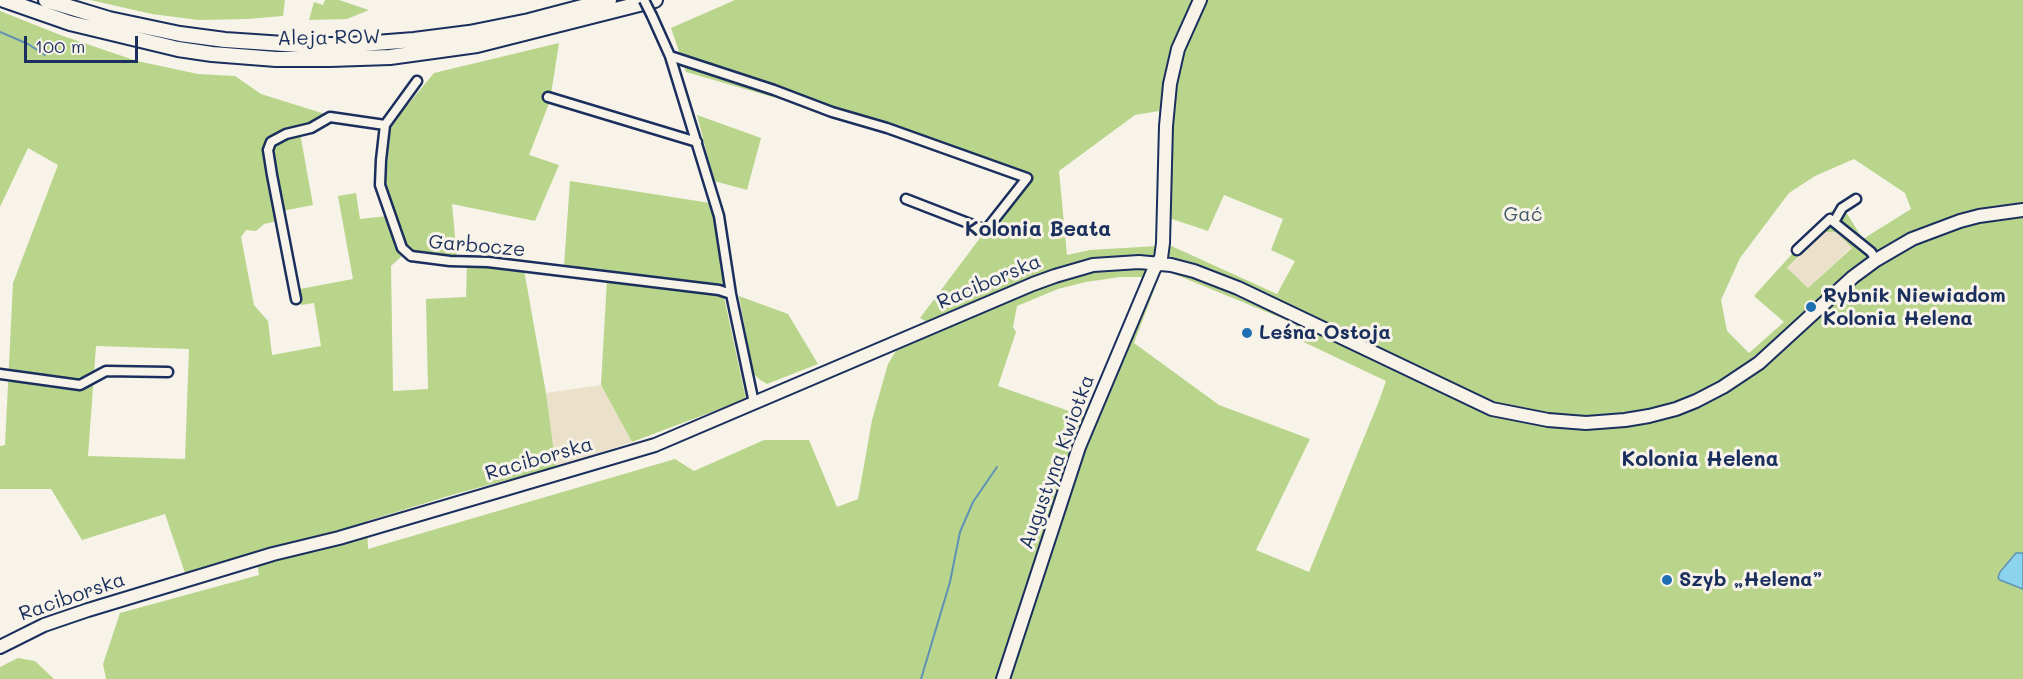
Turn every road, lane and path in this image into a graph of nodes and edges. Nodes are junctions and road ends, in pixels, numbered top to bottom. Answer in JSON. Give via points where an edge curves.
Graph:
{"nodes":[{"id":1,"x":4,"y":0,"type":"edge"},
{"id":2,"x":46,"y":0,"type":"edge"},
{"id":3,"x":609,"y":0,"type":"edge"},
{"id":4,"x":644,"y":0,"type":"edge"},
{"id":5,"x":655,"y":0,"type":"edge"},
{"id":6,"x":1200,"y":0,"type":"edge"},
{"id":7,"x":670,"y":56,"type":"junction"},
{"id":8,"x":417,"y":81,"type":"dead end"},
{"id":9,"x":549,"y":97,"type":"dead end"},
{"id":10,"x":385,"y":125,"type":"junction"},
{"id":11,"x":697,"y":142,"type":"junction"},
{"id":12,"x":906,"y":199,"type":"dead end"},
{"id":13,"x":1856,"y":199,"type":"dead end"},
{"id":14,"x":2023,"y":210,"type":"edge"},
{"id":15,"x":1834,"y":222,"type":"junction"},
{"id":16,"x":1797,"y":250,"type":"dead end"},
{"id":17,"x":1876,"y":260,"type":"junction"},
{"id":18,"x":1158,"y":263,"type":"junction"},
{"id":19,"x":731,"y":294,"type":"junction"},
{"id":20,"x":296,"y":299,"type":"dead end"},
{"id":21,"x":168,"y":372,"type":"dead end"},
{"id":22,"x":0,"y":374,"type":"edge"},
{"id":23,"x":754,"y":403,"type":"junction"},
{"id":24,"x":0,"y":647,"type":"edge"},
{"id":25,"x":1003,"y":679,"type":"edge"}],
"edges":[{"from":1,"to":5,"type":"main road","name":"Aleja ROW","via":[[70,23],[178,49],[244,57],[330,59],[390,57],[477,45]]},
{"from":2,"to":3,"type":"main road","name":"Aleja ROW","via":[[180,34],[309,45],[458,34]]},
{"from":4,"to":7,"type":"street","bridge":true},
{"from":6,"to":18,"type":"main road","name":"Augustyna Kwiotka","via":[[1178,49],[1170,84],[1163,243]]},
{"from":7,"to":11,"type":"street"},
{"from":7,"to":12,"type":"street","via":[[1027,178],[986,230]]},
{"from":8,"to":10,"type":"street","name":"Garbocze"},
{"from":9,"to":11,"type":"street"},
{"from":10,"to":19,"type":"street","name":"Garbocze","via":[[380,185],[402,248],[411,256],[488,262]]},
{"from":10,"to":20,"type":"street","via":[[330,117],[271,142],[268,150]]},
{"from":11,"to":19,"type":"street","via":[[719,216]]},
{"from":13,"to":15,"type":"street","via":[[1842,208]]},
{"from":14,"to":17,"type":"main road","name":"Raciborska","via":[[1960,220],[1912,239]]},
{"from":15,"to":16,"type":"street","via":[[1830,219]]},
{"from":15,"to":17,"type":"street"},
{"from":17,"to":18,"type":"main road","name":"Raciborska","via":[[1769,356],[1723,387],[1676,410],[1586,423],[1492,409],[1238,288],[1194,271]]},
{"from":18,"to":23,"type":"main road","name":"Raciborska","via":[[1109,263],[1055,276]]},
{"from":18,"to":25,"type":"main road","name":"Augustyna Kwiotka","via":[[1079,447]]},
{"from":19,"to":23,"type":"street"},
{"from":21,"to":22,"type":"street","via":[[106,371],[80,385]]},
{"from":23,"to":24,"type":"main road","name":"Raciborska","via":[[655,445],[88,610],[44,625]]}]}
